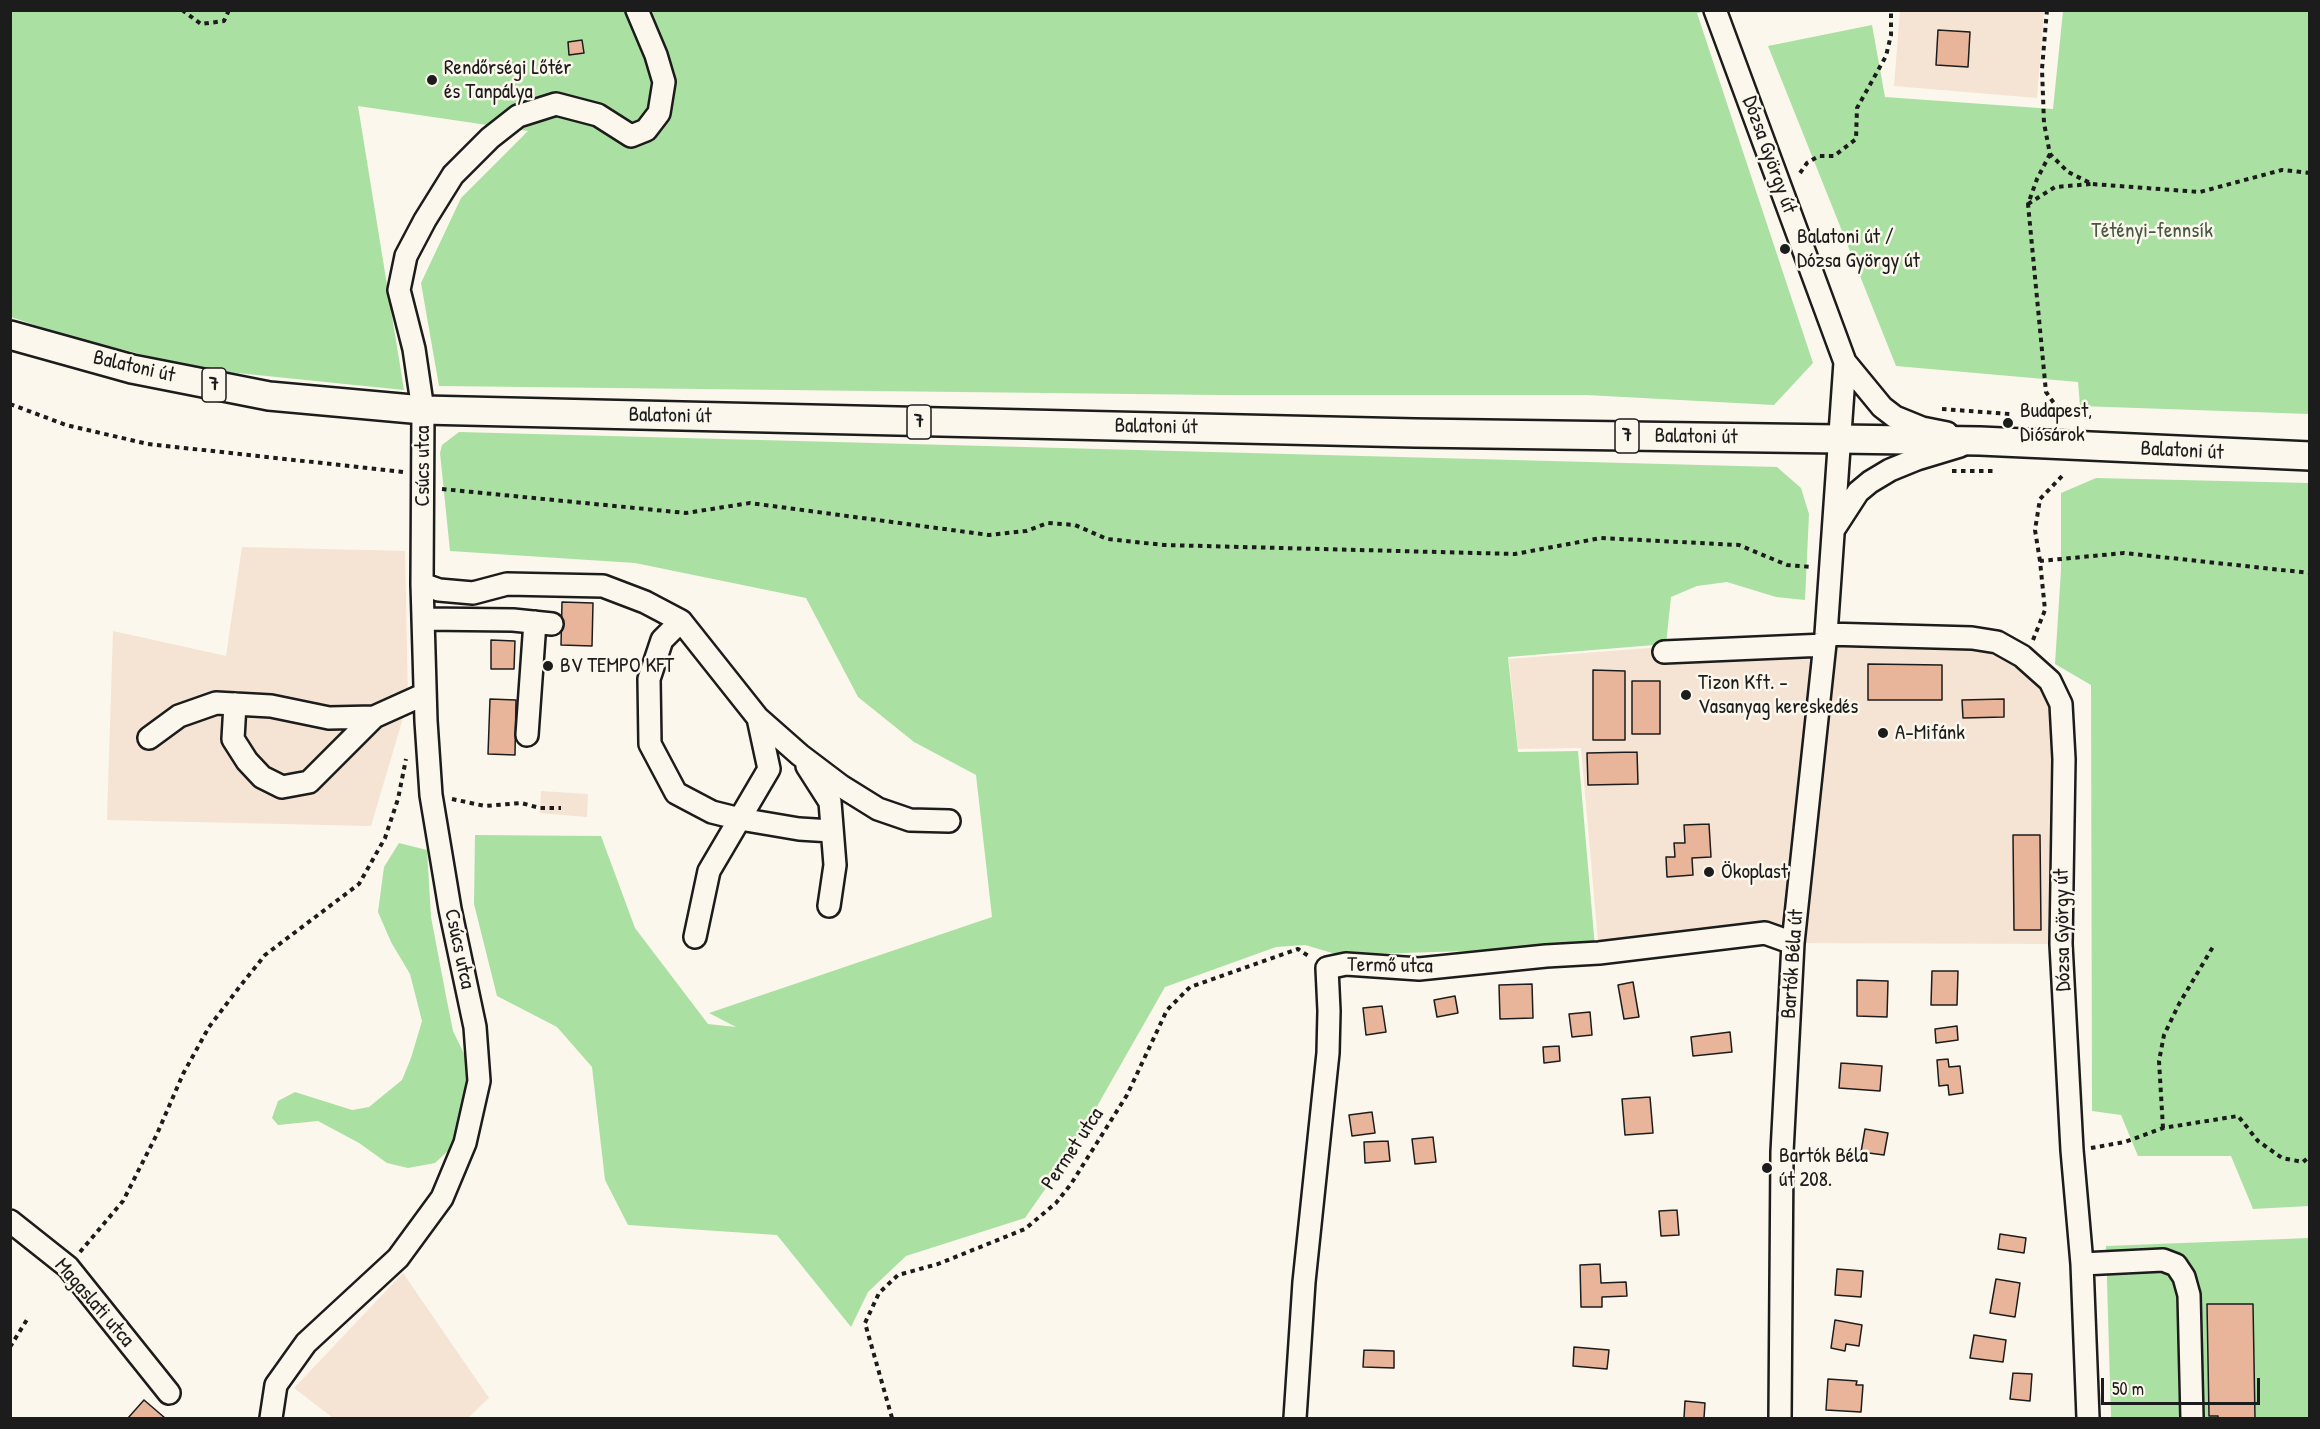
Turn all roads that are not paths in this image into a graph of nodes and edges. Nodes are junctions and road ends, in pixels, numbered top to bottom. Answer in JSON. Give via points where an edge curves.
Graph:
{"nodes":[{"id":1,"x":637,"y":10,"type":"edge"},
{"id":2,"x":1715,"y":10,"type":"edge"},
{"id":3,"x":10,"y":335,"type":"edge"},
{"id":4,"x":1845,"y":362,"type":"junction"},
{"id":5,"x":423,"y":410,"type":"junction"},
{"id":6,"x":1839,"y":440,"type":"junction"},
{"id":7,"x":1980,"y":441,"type":"junction"},
{"id":8,"x":2310,"y":456,"type":"edge"},
{"id":9,"x":1834,"y":530,"type":"junction"},
{"id":10,"x":422,"y":584,"type":"junction"},
{"id":11,"x":423,"y":619,"type":"junction"},
{"id":12,"x":681,"y":621,"type":"junction"},
{"id":13,"x":1825,"y":640,"type":"junction"},
{"id":14,"x":1664,"y":652,"type":"dead end"},
{"id":15,"x":425,"y":694,"type":"junction"},
{"id":16,"x":235,"y":704,"type":"junction"},
{"id":17,"x":374,"y":717,"type":"junction"},
{"id":18,"x":758,"y":718,"type":"junction"},
{"id":19,"x":527,"y":735,"type":"dead end"},
{"id":20,"x":149,"y":738,"type":"dead end"},
{"id":21,"x":800,"y":755,"type":"junction"},
{"id":22,"x":740,"y":819,"type":"junction"},
{"id":23,"x":949,"y":821,"type":"dead end"},
{"id":24,"x":832,"y":831,"type":"junction"},
{"id":25,"x":829,"y":906,"type":"dead end"},
{"id":26,"x":696,"y":937,"type":"dead end"},
{"id":27,"x":1794,"y":943,"type":"junction"},
{"id":28,"x":10,"y":1221,"type":"edge"},
{"id":29,"x":2082,"y":1264,"type":"junction"},
{"id":30,"x":169,"y":1393,"type":"dead end"},
{"id":31,"x":271,"y":1419,"type":"edge"},
{"id":32,"x":1295,"y":1419,"type":"edge"},
{"id":33,"x":1780,"y":1419,"type":"edge"},
{"id":34,"x":2088,"y":1419,"type":"edge"},
{"id":35,"x":2192,"y":1419,"type":"edge"}],
"edges":[{"from":1,"to":5,"type":"street","name":"Csúcs utca","via":[[664,82],[659,113],[646,130],[631,136],[598,115],[556,104],[518,116],[453,175],[425,220],[406,256],[399,290],[414,349]]},
{"from":2,"to":4,"type":"street","name":"Dózsa György út"},
{"from":3,"to":5,"type":"main road","name":"Balatoni út","number":"7","via":[[132,369],[269,396]]},
{"from":4,"to":6,"type":"street","name":"Dózsa György út"},
{"from":4,"to":7,"type":"street","via":[[1895,417],[1922,428]]},
{"from":5,"to":6,"type":"main road","name":"Balatoni út","number":"7"},
{"from":5,"to":10,"type":"street","name":"Csúcs utca"},
{"from":6,"to":7,"type":"main road","name":"Balatoni út","number":"7"},
{"from":6,"to":9,"type":"street","name":"Bartók Béla út"},
{"from":7,"to":8,"type":"main road","name":"Balatoni út","number":"7"},
{"from":7,"to":9,"type":"street","via":[[1917,459],[1870,482],[1858,492]]},
{"from":9,"to":13,"type":"street","name":"Bartók Béla út"},
{"from":10,"to":11,"type":"street","name":"Csúcs utca"},
{"from":10,"to":12,"type":"street","via":[[473,593],[507,584],[603,586]]},
{"from":11,"to":15,"type":"street","name":"Csúcs utca"},
{"from":11,"to":19,"type":"street","via":[[543,623]]},
{"from":12,"to":18,"type":"street"},
{"from":12,"to":22,"type":"street","via":[[662,640],[649,679],[650,744],[676,793],[712,812]]},
{"from":13,"to":14,"type":"street","name":"Dózsa György út"},
{"from":13,"to":27,"type":"street","name":"Bartók Béla út"},
{"from":13,"to":29,"type":"street","name":"Dózsa György út","via":[[1997,642],[2022,656],[2050,681],[2061,704],[2061,944]]},
{"from":15,"to":17,"type":"street"},
{"from":15,"to":31,"type":"street","name":"Csúcs utca","via":[[431,795],[475,1027],[479,1081],[465,1143],[442,1198],[398,1258],[306,1343],[276,1385]]},
{"from":16,"to":17,"type":"street","via":[[271,706],[329,718]]},
{"from":16,"to":17,"type":"street","via":[[232,739],[262,777],[282,787],[309,782]]},
{"from":16,"to":20,"type":"street","via":[[216,703],[179,716]]},
{"from":18,"to":21,"type":"street"},
{"from":18,"to":22,"type":"street","via":[[769,770]]},
{"from":21,"to":23,"type":"street","via":[[878,809],[910,820]]},
{"from":21,"to":24,"type":"street","via":[[830,802]]},
{"from":22,"to":24,"type":"street"},
{"from":22,"to":26,"type":"street","via":[[708,871]]},
{"from":24,"to":25,"type":"street","via":[[835,865]]},
{"from":27,"to":32,"type":"street","name":"Termő utca","via":[[1765,933],[1419,969],[1346,964],[1327,968],[1328,1053],[1304,1282]]},
{"from":27,"to":33,"type":"street","name":"Bartók Béla út","via":[[1782,1152]]},
{"from":28,"to":30,"type":"street","name":"Magaslati utca","via":[[68,1267]]},
{"from":29,"to":34,"type":"street","name":"Dózsa György út"},
{"from":29,"to":35,"type":"street","via":[[2163,1260],[2176,1265],[2189,1295]]}]}
